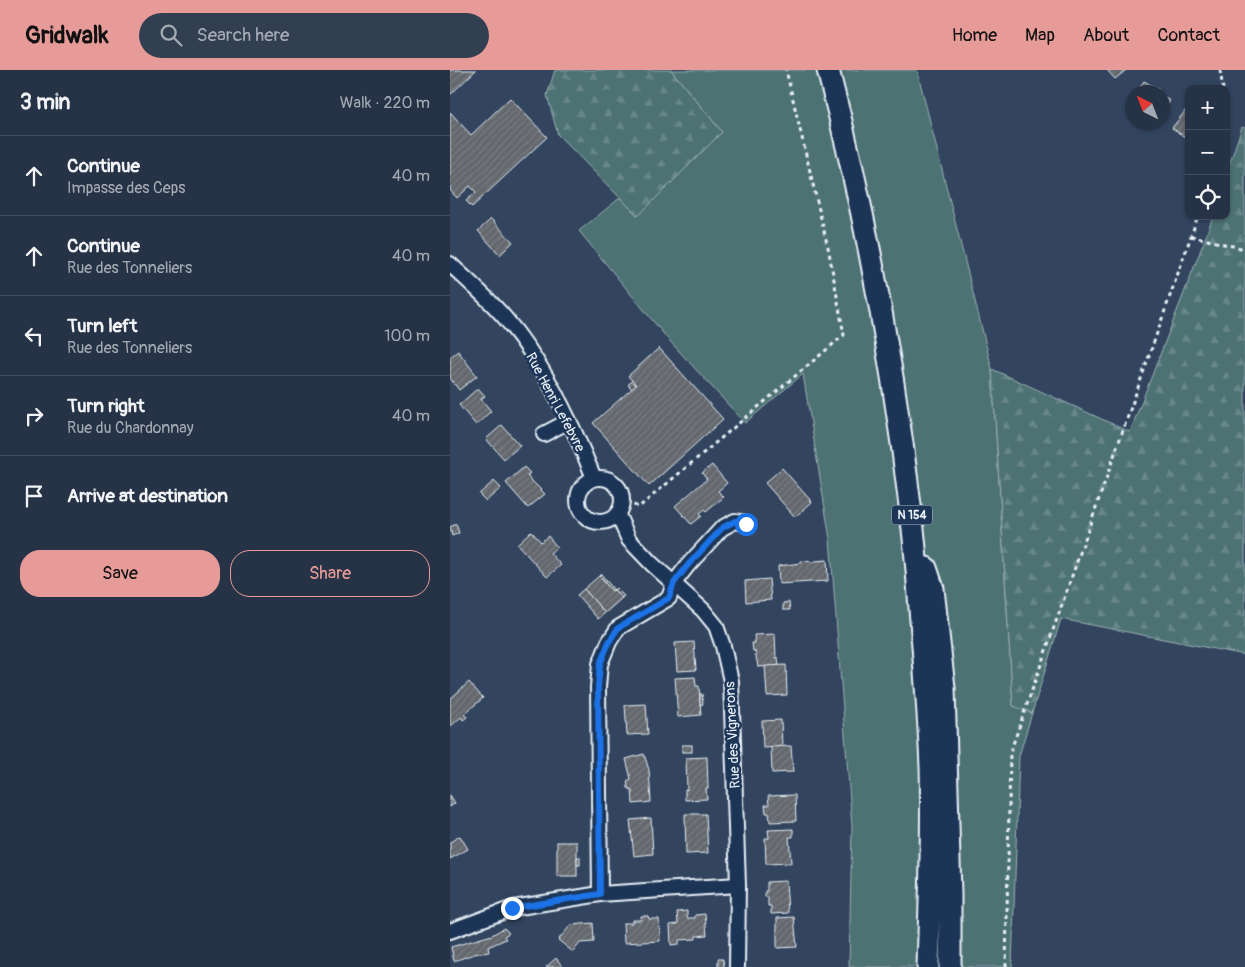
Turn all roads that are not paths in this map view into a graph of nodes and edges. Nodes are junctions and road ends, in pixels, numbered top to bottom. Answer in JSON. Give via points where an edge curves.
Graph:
{"nodes":[{"id":1,"x":828,"y":70,"type":"edge"},
{"id":2,"x":837,"y":70,"type":"edge"},
{"id":3,"x":450,"y":264,"type":"edge"},
{"id":4,"x":569,"y":421,"type":"junction"},
{"id":5,"x":544,"y":434,"type":"dead end"},
{"id":6,"x":594,"y":478,"type":"junction"},
{"id":7,"x":618,"y":515,"type":"junction"},
{"id":8,"x":746,"y":524,"type":"dead end"},
{"id":9,"x":926,"y":568,"type":"junction"},
{"id":10,"x":674,"y":583,"type":"junction"},
{"id":11,"x":738,"y":885,"type":"junction"},
{"id":12,"x":600,"y":894,"type":"junction"},
{"id":13,"x":450,"y":931,"type":"edge"},
{"id":14,"x":737,"y":967,"type":"edge"},
{"id":15,"x":928,"y":967,"type":"edge"},
{"id":16,"x":937,"y":967,"type":"edge"},
{"id":17,"x":950,"y":967,"type":"edge"}],
"edges":[{"from":1,"to":15,"type":"main road","number":"N 154","via":[[872,259],[912,514],[931,768]]},
{"from":2,"to":9,"type":"main road","number":"N 154","via":[[879,249],[906,411]]},
{"from":3,"to":4,"type":"street","name":"Rue Henri Lefebvre","via":[[504,317],[532,353]]},
{"from":4,"to":5,"type":"street"},
{"from":4,"to":6,"type":"street","name":"Rue Henri Lefebvre"},
{"from":6,"to":7,"type":"street","via":[[615,483],[620,489],[623,501]]},
{"from":6,"to":7,"type":"street","via":[[580,490],[578,505],[582,514],[598,523]]},
{"from":7,"to":10,"type":"street","name":"Rue des Vignerons","via":[[629,540]]},
{"from":8,"to":10,"type":"street","via":[[735,521],[722,528]]},
{"from":9,"to":16,"type":"main road","number":"N 154","via":[[937,717]]},
{"from":9,"to":17,"type":"main road","via":[[934,589],[944,688]]},
{"from":10,"to":11,"type":"street","name":"Rue des Vignerons","via":[[716,626],[731,681]]},
{"from":10,"to":12,"type":"street","via":[[669,598],[618,628],[600,664]]},
{"from":11,"to":12,"type":"street"},
{"from":11,"to":14,"type":"street","name":"Rue des Vignerons"},
{"from":12,"to":13,"type":"street","via":[[512,908]]}]}
